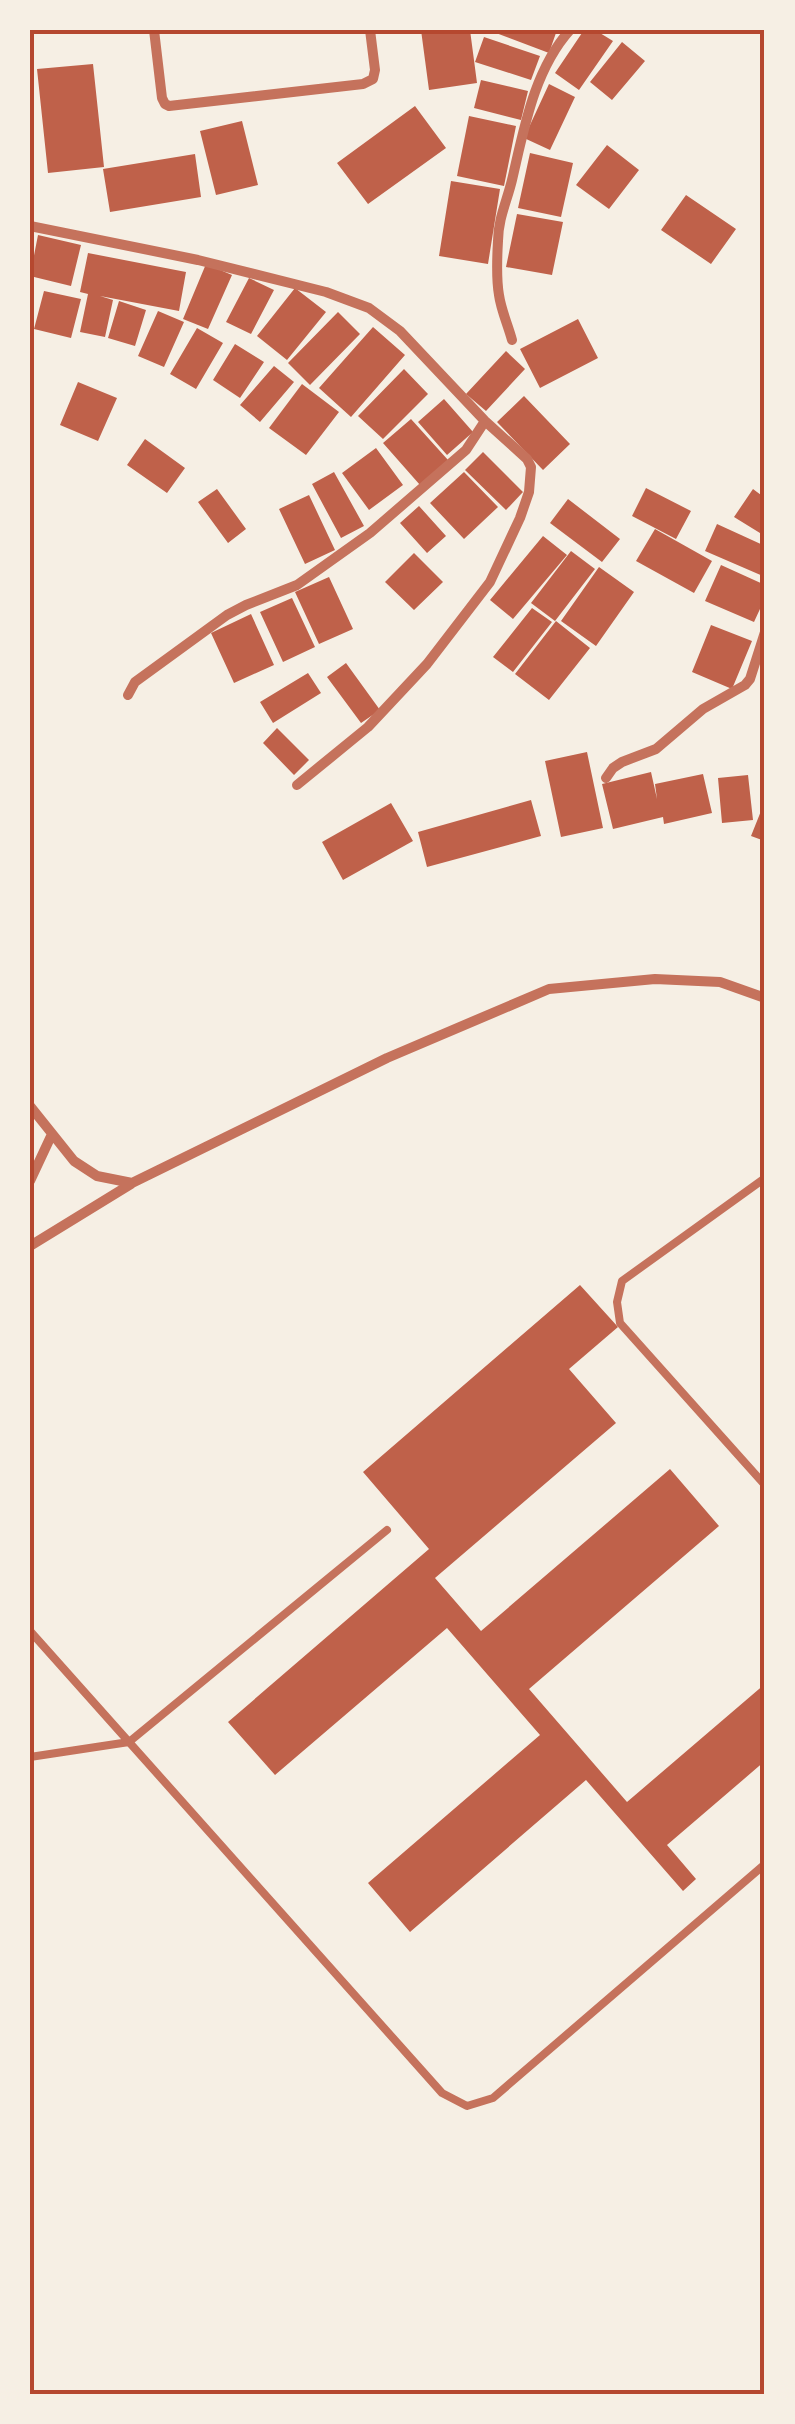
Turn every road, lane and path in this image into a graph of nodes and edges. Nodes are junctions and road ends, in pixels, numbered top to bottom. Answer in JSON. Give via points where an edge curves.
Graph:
{"nodes":[{"id":1,"x":154,"y":30,"type":"edge"},
{"id":2,"x":370,"y":30,"type":"edge"},
{"id":3,"x":570,"y":30,"type":"edge"},
{"id":4,"x":30,"y":226,"type":"edge"},
{"id":5,"x":512,"y":340,"type":"dead end"},
{"id":6,"x":484,"y":421,"type":"junction"},
{"id":7,"x":765,"y":632,"type":"edge"},
{"id":8,"x":128,"y":695,"type":"dead end"},
{"id":9,"x":606,"y":778,"type":"dead end"},
{"id":10,"x":297,"y":785,"type":"dead end"},
{"id":11,"x":765,"y":998,"type":"edge"},
{"id":12,"x":30,"y":1106,"type":"edge"},
{"id":13,"x":52,"y":1134,"type":"junction"},
{"id":14,"x":765,"y":1178,"type":"edge"},
{"id":15,"x":30,"y":1181,"type":"edge"},
{"id":16,"x":132,"y":1183,"type":"junction"},
{"id":17,"x":30,"y":1246,"type":"edge"},
{"id":18,"x":765,"y":1485,"type":"edge"},
{"id":19,"x":387,"y":1530,"type":"dead end"},
{"id":20,"x":30,"y":1632,"type":"edge"},
{"id":21,"x":128,"y":1742,"type":"junction"},
{"id":22,"x":30,"y":1757,"type":"edge"},
{"id":23,"x":765,"y":1864,"type":"edge"}],
"edges":[{"from":1,"to":2,"type":"street","via":[[162,98],[170,106],[363,84],[375,70]]},
{"from":3,"to":5,"type":"street","via":[[542,75],[500,217],[498,294]]},
{"from":4,"to":6,"type":"street","via":[[198,260],[369,308],[400,331]]},
{"from":6,"to":8,"type":"street","via":[[466,450],[370,533],[297,585],[227,615],[136,682]]},
{"from":6,"to":10,"type":"street","via":[[527,459],[532,477],[490,582],[368,727]]},
{"from":7,"to":9,"type":"street","via":[[745,685]]},
{"from":11,"to":16,"type":"street","via":[[720,982],[655,979],[549,989],[387,1058]]},
{"from":12,"to":13,"type":"street"},
{"from":13,"to":15,"type":"street"},
{"from":13,"to":16,"type":"street","via":[[97,1176]]},
{"from":14,"to":18,"type":"lane","via":[[622,1281],[617,1302],[620,1324]]},
{"from":16,"to":17,"type":"street"},
{"from":19,"to":21,"type":"lane"},
{"from":20,"to":21,"type":"lane"},
{"from":21,"to":22,"type":"lane"},
{"from":21,"to":23,"type":"lane","via":[[442,2094],[466,2106],[493,2098]]}]}
